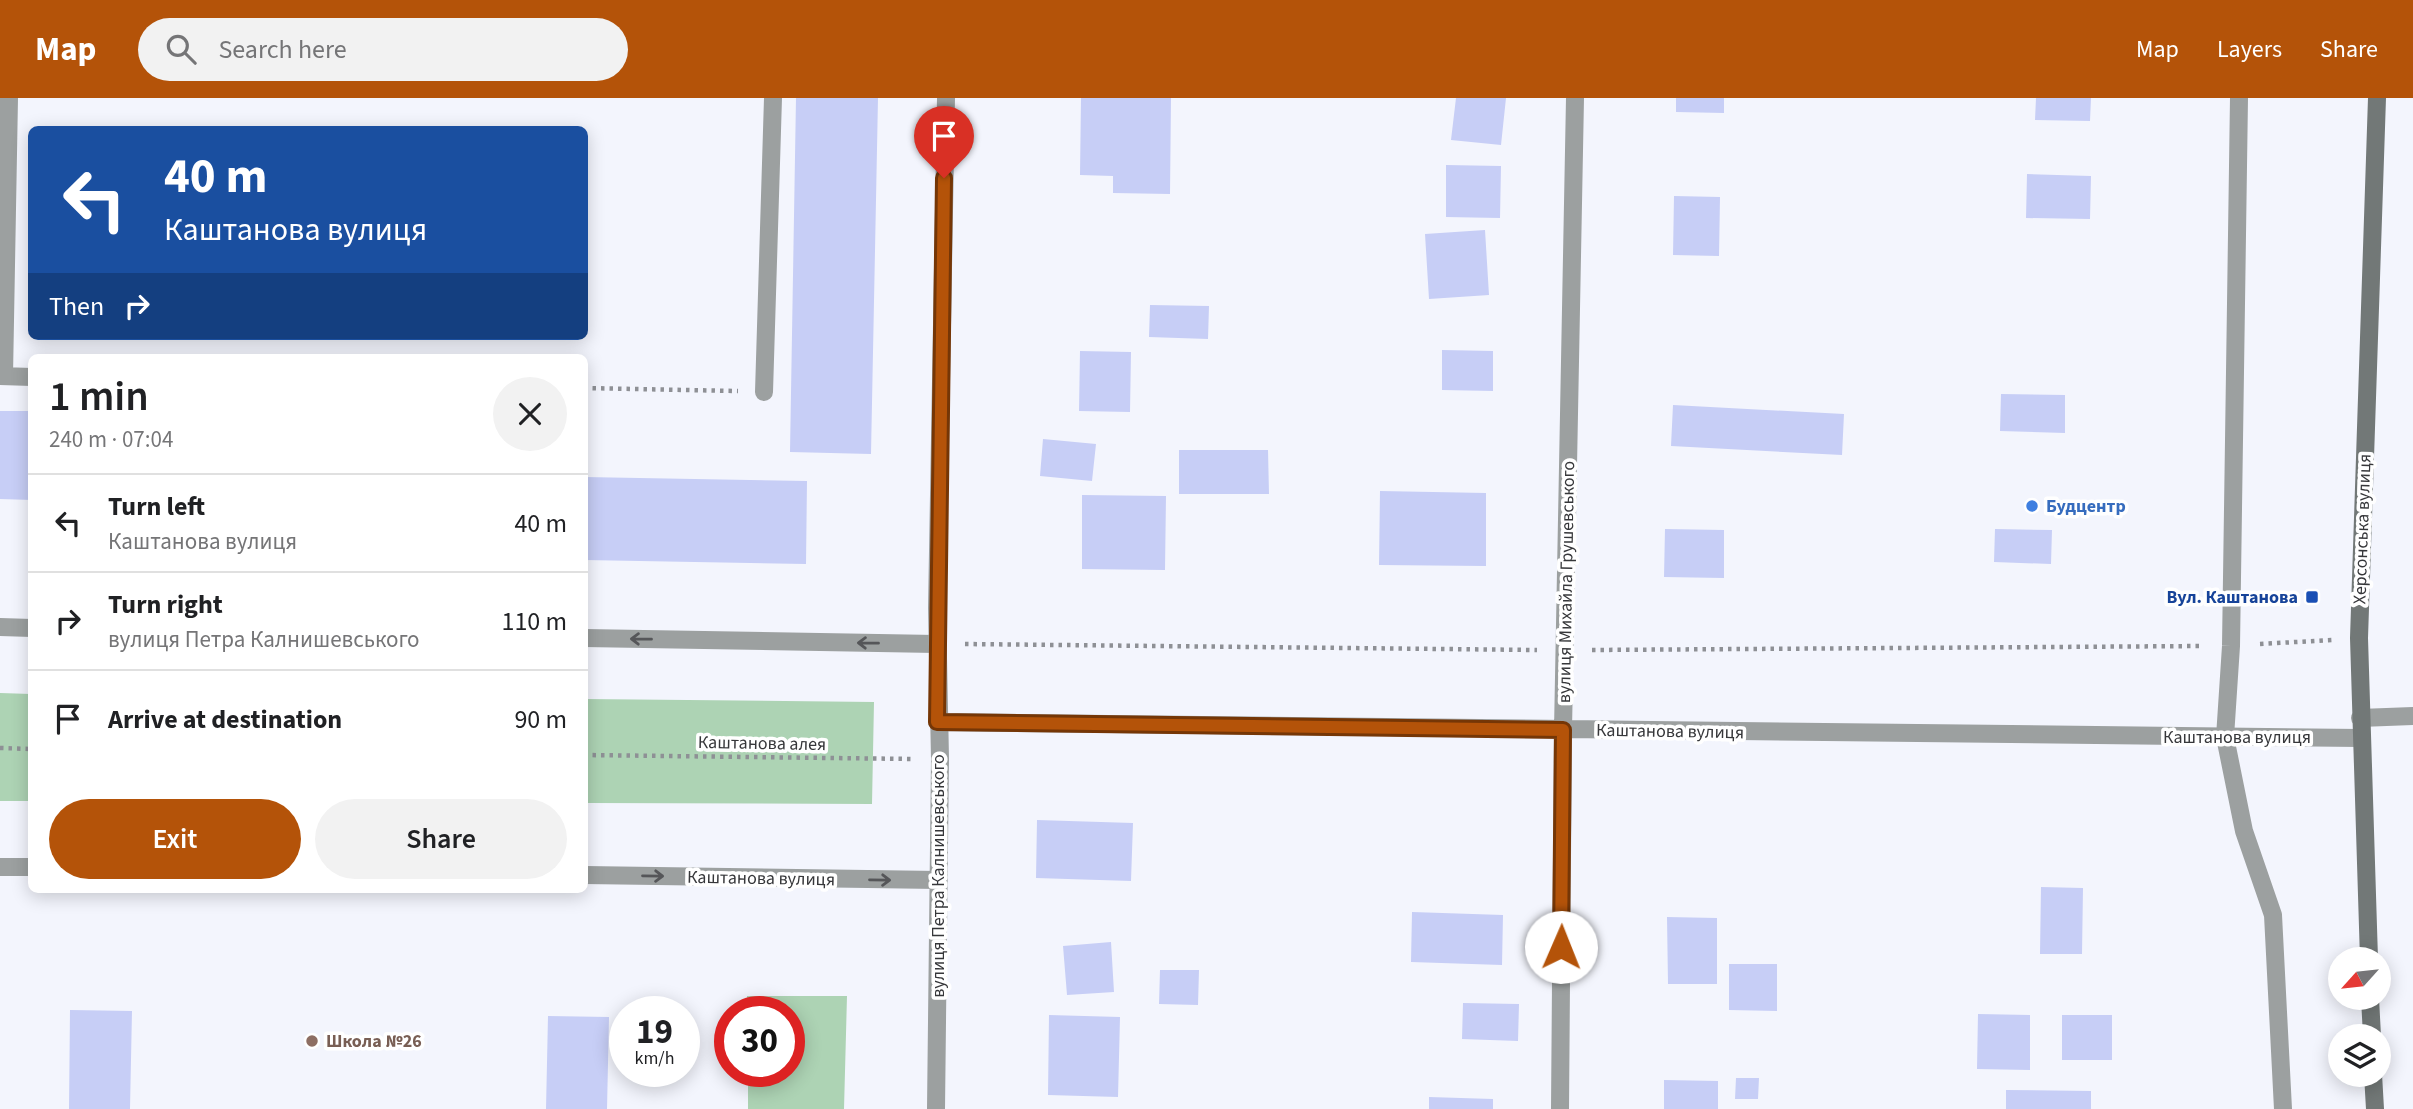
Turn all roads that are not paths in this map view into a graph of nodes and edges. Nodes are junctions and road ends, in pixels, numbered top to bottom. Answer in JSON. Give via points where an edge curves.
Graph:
{"nodes":[{"id":1,"x":9,"y":98,"type":"edge"},
{"id":2,"x":773,"y":98,"type":"edge"},
{"id":3,"x":946,"y":98,"type":"edge"},
{"id":4,"x":1576,"y":98,"type":"edge"},
{"id":5,"x":2239,"y":98,"type":"edge"},
{"id":6,"x":2377,"y":98,"type":"edge"},
{"id":7,"x":2,"y":376,"type":"edge"},
{"id":8,"x":28,"y":377,"type":"edge"},
{"id":9,"x":764,"y":392,"type":"road end"},
{"id":10,"x":0,"y":627,"type":"edge"},
{"id":11,"x":28,"y":628,"type":"edge"},
{"id":12,"x":588,"y":638,"type":"edge"},
{"id":13,"x":936,"y":644,"type":"junction"},
{"id":14,"x":2413,"y":716,"type":"edge"},
{"id":15,"x":2360,"y":718,"type":"junction"},
{"id":16,"x":937,"y":722,"type":"junction"},
{"id":17,"x":1563,"y":730,"type":"junction"},
{"id":18,"x":2225,"y":737,"type":"junction"},
{"id":19,"x":2361,"y":738,"type":"junction"},
{"id":20,"x":0,"y":867,"type":"edge"},
{"id":21,"x":28,"y":867,"type":"edge"},
{"id":22,"x":588,"y":875,"type":"edge"},
{"id":23,"x":938,"y":880,"type":"junction"},
{"id":24,"x":2369,"y":947,"type":"edge"},
{"id":25,"x":2374,"y":1087,"type":"edge"},
{"id":26,"x":936,"y":1109,"type":"edge"},
{"id":27,"x":1560,"y":1109,"type":"edge"},
{"id":28,"x":2283,"y":1109,"type":"edge"},
{"id":29,"x":2375,"y":1109,"type":"edge"}],
"edges":[{"from":1,"to":7,"type":"street"},
{"from":2,"to":9,"type":"street"},
{"from":3,"to":13,"type":"street","name":"вулиця Петра Калнишевського"},
{"from":4,"to":17,"type":"street","name":"вулиця Михайла Грушевського"},
{"from":5,"to":18,"type":"street","via":[[2231,646]]},
{"from":6,"to":15,"type":"main road","name":"Херсонська вулиця","via":[[2358,638]]},
{"from":7,"to":8,"type":"street"},
{"from":10,"to":11,"type":"street"},
{"from":13,"to":12,"type":"street","one_way":true},
{"from":13,"to":16,"type":"street","name":"вулиця Петра Калнишевського"},
{"from":14,"to":15,"type":"street"},
{"from":15,"to":19,"type":"main road","name":"Херсонська вулиця"},
{"from":16,"to":17,"type":"street","name":"Каштанова вулиця"},
{"from":16,"to":23,"type":"street","name":"вулиця Петра Калнишевського"},
{"from":17,"to":18,"type":"street","name":"Каштанова вулиця"},
{"from":17,"to":27,"type":"street","name":"вулиця Михайла Грушевського"},
{"from":18,"to":19,"type":"street","name":"Каштанова вулиця"},
{"from":18,"to":28,"type":"street","via":[[2244,831],[2273,915]]},
{"from":19,"to":24,"type":"main road","name":"Херсонська вулиця"},
{"from":20,"to":21,"type":"street"},
{"from":22,"to":23,"type":"street","name":"Каштанова вулиця","one_way":true},
{"from":23,"to":26,"type":"street","name":"вулиця Петра Калнишевського"},
{"from":25,"to":29,"type":"main road"}]}
